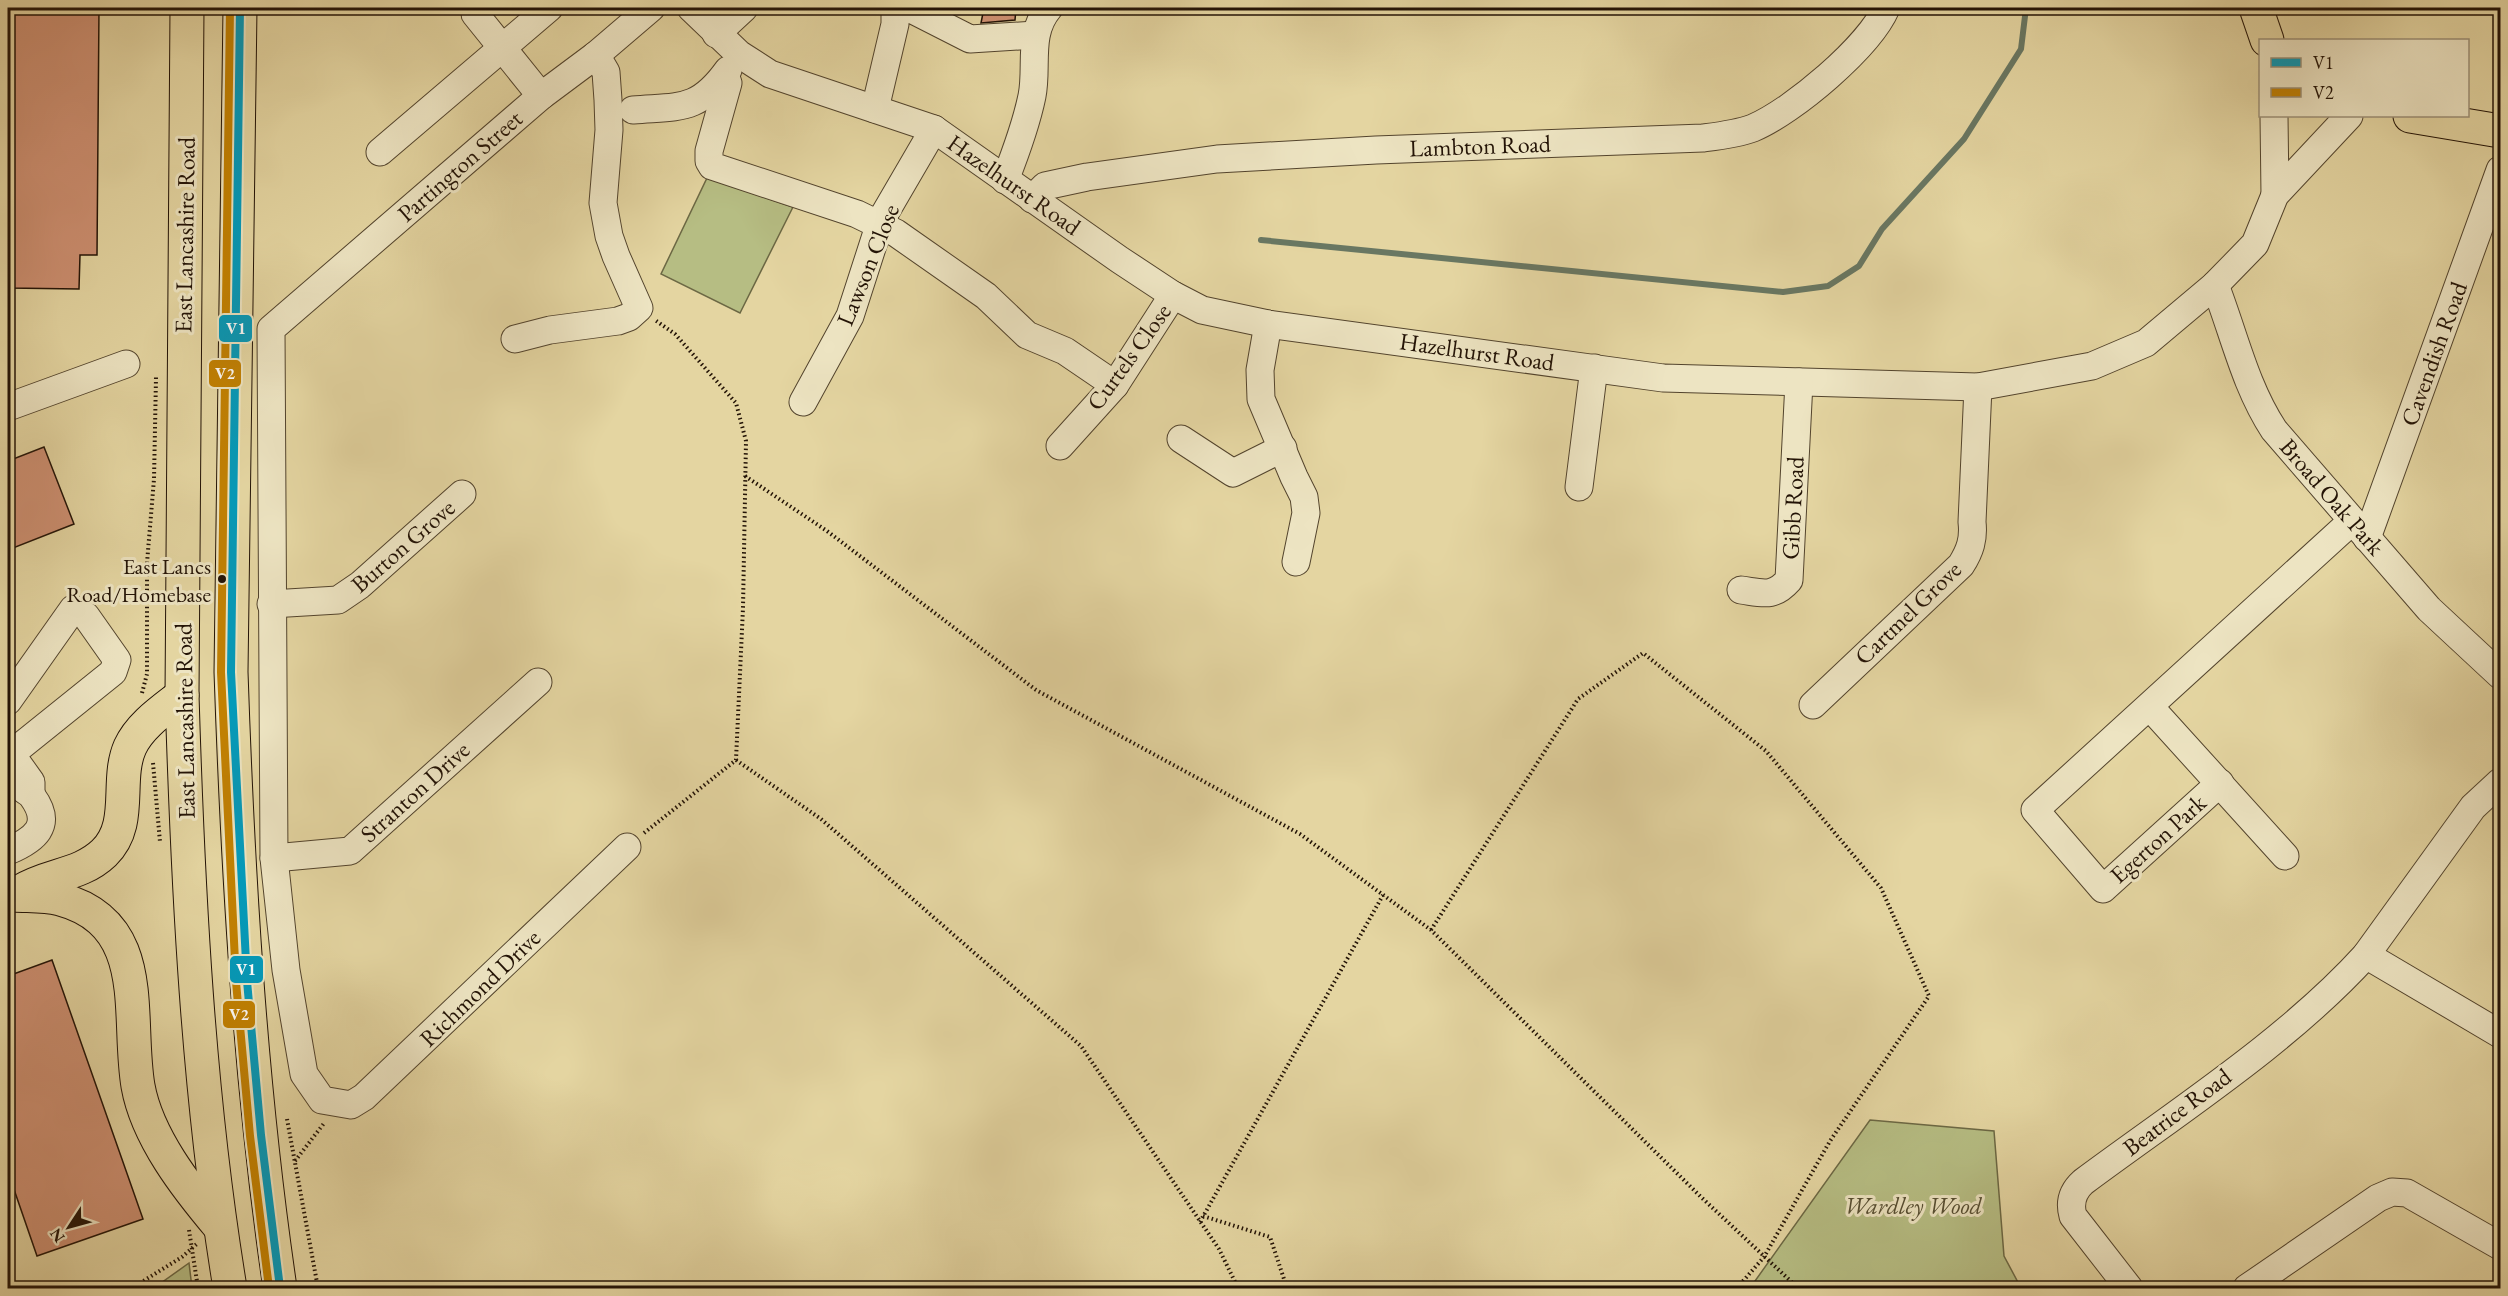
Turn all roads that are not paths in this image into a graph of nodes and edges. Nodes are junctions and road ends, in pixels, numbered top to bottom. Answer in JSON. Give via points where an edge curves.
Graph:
{"nodes":[{"id":1,"x":187,"y":8,"type":"edge"},
{"id":2,"x":240,"y":8,"type":"edge"},
{"id":3,"x":549,"y":8,"type":"edge"},
{"id":4,"x":651,"y":8,"type":"edge"},
{"id":5,"x":691,"y":8,"type":"edge"},
{"id":6,"x":744,"y":8,"type":"edge"},
{"id":7,"x":1049,"y":8,"type":"edge"},
{"id":8,"x":1886,"y":8,"type":"edge"},
{"id":9,"x":2256,"y":8,"type":"edge"},
{"id":10,"x":475,"y":14,"type":"dead end"},
{"id":11,"x":716,"y":34,"type":"junction"},
{"id":12,"x":1035,"y":35,"type":"junction"},
{"id":13,"x":2267,"y":39,"type":"edge"},
{"id":14,"x":503,"y":48,"type":"junction"},
{"id":15,"x":596,"y":55,"type":"junction"},
{"id":16,"x":732,"y":65,"type":"junction"},
{"id":17,"x":541,"y":96,"type":"junction"},
{"id":18,"x":875,"y":109,"type":"junction"},
{"id":19,"x":633,"y":110,"type":"dead end"},
{"id":20,"x":2274,"y":117,"type":"edge"},
{"id":21,"x":2348,"y":117,"type":"edge"},
{"id":22,"x":2416,"y":117,"type":"edge"},
{"id":23,"x":934,"y":129,"type":"junction"},
{"id":24,"x":2500,"y":131,"type":"edge"},
{"id":25,"x":380,"y":152,"type":"dead end"},
{"id":26,"x":2500,"y":170,"type":"edge"},
{"id":27,"x":1005,"y":180,"type":"junction"},
{"id":28,"x":2275,"y":195,"type":"junction"},
{"id":29,"x":1032,"y":199,"type":"junction"},
{"id":30,"x":879,"y":225,"type":"junction"},
{"id":31,"x":2215,"y":285,"type":"junction"},
{"id":32,"x":1173,"y":295,"type":"junction"},
{"id":33,"x":1268,"y":324,"type":"junction"},
{"id":34,"x":515,"y":339,"type":"dead end"},
{"id":35,"x":126,"y":364,"type":"dead end"},
{"id":36,"x":1594,"y":368,"type":"junction"},
{"id":37,"x":1799,"y":382,"type":"junction"},
{"id":38,"x":1115,"y":385,"type":"junction"},
{"id":39,"x":1978,"y":387,"type":"junction"},
{"id":40,"x":804,"y":402,"type":"dead end"},
{"id":41,"x":8,"y":407,"type":"edge"},
{"id":42,"x":1181,"y":439,"type":"dead end"},
{"id":43,"x":1060,"y":446,"type":"dead end"},
{"id":44,"x":1283,"y":448,"type":"junction"},
{"id":45,"x":1579,"y":487,"type":"dead end"},
{"id":46,"x":462,"y":494,"type":"dead end"},
{"id":47,"x":2360,"y":530,"type":"junction"},
{"id":48,"x":1296,"y":562,"type":"dead end"},
{"id":49,"x":1741,"y":590,"type":"dead end"},
{"id":50,"x":271,"y":604,"type":"junction"},
{"id":51,"x":2500,"y":675,"type":"edge"},
{"id":52,"x":538,"y":682,"type":"dead end"},
{"id":53,"x":182,"y":695,"type":"junction"},
{"id":54,"x":1828,"y":698,"type":"dead end"},
{"id":55,"x":8,"y":701,"type":"edge"},
{"id":56,"x":2150,"y":707,"type":"junction"},
{"id":57,"x":272,"y":716,"type":"junction"},
{"id":58,"x":232,"y":717,"type":"junction"},
{"id":59,"x":2500,"y":782,"type":"edge"},
{"id":60,"x":20,"y":783,"type":"edge"},
{"id":61,"x":2220,"y":783,"type":"junction"},
{"id":62,"x":627,"y":847,"type":"road end"},
{"id":63,"x":8,"y":851,"type":"edge"},
{"id":64,"x":2285,"y":856,"type":"dead end"},
{"id":65,"x":274,"y":858,"type":"junction"},
{"id":66,"x":11,"y":896,"type":"edge"},
{"id":67,"x":2366,"y":955,"type":"junction"},
{"id":68,"x":249,"y":1033,"type":"junction"},
{"id":69,"x":2500,"y":1034,"type":"edge"},
{"id":70,"x":220,"y":1227,"type":"junction"},
{"id":71,"x":2500,"y":1246,"type":"edge"},
{"id":72,"x":230,"y":1288,"type":"edge"},
{"id":73,"x":280,"y":1288,"type":"edge"},
{"id":74,"x":301,"y":1288,"type":"edge"},
{"id":75,"x":2128,"y":1288,"type":"edge"},
{"id":76,"x":2247,"y":1288,"type":"edge"}],
"edges":[{"from":1,"to":53,"type":"main road","name":"East Lancashire Road"},
{"from":2,"to":58,"type":"main road","name":"East Lancashire Road"},
{"from":3,"to":14,"type":"street"},
{"from":4,"to":15,"type":"street","name":"Partington Street"},
{"from":5,"to":11,"type":"street","name":"Hazelhurst Road"},
{"from":6,"to":11,"type":"street"},
{"from":7,"to":12,"type":"street"},
{"from":8,"to":29,"type":"street","name":"Lambton Road","via":[[1864,39],[1799,100],[1752,129],[1728,135],[1217,159],[1045,186]]},
{"from":9,"to":13,"type":"main road"},
{"from":10,"to":14,"type":"street"},
{"from":11,"to":16,"type":"street","name":"Hazelhurst Road"},
{"from":12,"to":18,"type":"street","via":[[970,39],[909,8],[895,15]]},
{"from":12,"to":27,"type":"street","via":[[1033,93]]},
{"from":14,"to":17,"type":"street"},
{"from":14,"to":25,"type":"street"},
{"from":15,"to":17,"type":"street","name":"Partington Street"},
{"from":15,"to":34,"type":"street","via":[[606,72],[609,100],[603,203],[609,236],[639,308],[618,321],[553,321]]},
{"from":16,"to":18,"type":"street","name":"Hazelhurst Road"},
{"from":16,"to":19,"type":"street","via":[[704,98],[690,105]]},
{"from":16,"to":30,"type":"street","via":[[709,151],[712,166],[857,214]]},
{"from":17,"to":50,"type":"street","name":"Partington Street","via":[[272,329]]},
{"from":18,"to":23,"type":"street","name":"Hazelhurst Road"},
{"from":20,"to":28,"type":"street","name":"Hazelhurst Road"},
{"from":21,"to":28,"type":"street","name":"Hazelhurst Road"},
{"from":22,"to":24,"type":"main road"},
{"from":23,"to":27,"type":"street","name":"Hazelhurst Road"},
{"from":23,"to":30,"type":"street","name":"Lawson Close"},
{"from":26,"to":47,"type":"street","name":"Cavendish Road"},
{"from":27,"to":29,"type":"street","name":"Hazelhurst Road"},
{"from":28,"to":31,"type":"street","name":"Hazelhurst Road","via":[[2255,244]]},
{"from":29,"to":32,"type":"street","name":"Hazelhurst Road"},
{"from":30,"to":38,"type":"street","via":[[986,296],[1027,335],[1065,351]]},
{"from":30,"to":40,"type":"street","name":"Lawson Close","via":[[850,316]]},
{"from":31,"to":39,"type":"street","name":"Hazelhurst Road","via":[[2146,343],[2114,357],[2092,366]]},
{"from":31,"to":47,"type":"street","name":"Broad Oak Park","via":[[2244,370],[2265,416]]},
{"from":32,"to":33,"type":"street","name":"Hazelhurst Road","via":[[1202,310]]},
{"from":32,"to":38,"type":"street","name":"Curtels Close"},
{"from":33,"to":36,"type":"street","name":"Hazelhurst Road"},
{"from":33,"to":44,"type":"street","via":[[1260,370],[1261,399]]},
{"from":35,"to":41,"type":"street"},
{"from":36,"to":37,"type":"street","name":"Hazelhurst Road","via":[[1663,378]]},
{"from":36,"to":45,"type":"street"},
{"from":37,"to":39,"type":"street","name":"Hazelhurst Road"},
{"from":37,"to":49,"type":"street","name":"Gibb Road","via":[[1789,580],[1771,594]]},
{"from":38,"to":43,"type":"street","name":"Curtels Close"},
{"from":39,"to":54,"type":"street","name":"Cartmel Grove","via":[[1974,534],[1967,556]]},
{"from":42,"to":44,"type":"street","via":[[1233,473]]},
{"from":44,"to":48,"type":"street","via":[[1304,497],[1306,513]]},
{"from":46,"to":50,"type":"street","name":"Burton Grove","via":[[338,600]]},
{"from":47,"to":51,"type":"street","name":"Broad Oak Park","via":[[2429,609]]},
{"from":47,"to":56,"type":"street","name":"Egerton Park"},
{"from":50,"to":57,"type":"street"},
{"from":52,"to":65,"type":"street","name":"Stranton Drive","via":[[350,851]]},
{"from":53,"to":66,"type":"main road","via":[[148,723],[130,746],[123,775],[121,822],[107,850],[80,870],[29,886]]},
{"from":53,"to":70,"type":"main road","name":"East Lancashire Road","via":[[192,929]]},
{"from":55,"to":60,"type":"street","via":[[73,609],[86,616],[117,660],[113,672],[11,754],[31,782]]},
{"from":56,"to":61,"type":"street","name":"Egerton Park"},
{"from":56,"to":61,"type":"street","name":"Egerton Park","via":[[2034,810],[2103,890]]},
{"from":57,"to":58,"type":"street","name":"East Lancashire Road"},
{"from":57,"to":65,"type":"street"},
{"from":58,"to":68,"type":"main road","name":"East Lancashire Road"},
{"from":59,"to":67,"type":"street","name":"Beatrice Road","via":[[2473,807]]},
{"from":60,"to":63,"type":"street","via":[[41,814],[39,833]]},
{"from":61,"to":64,"type":"street","name":"Egerton Park"},
{"from":62,"to":65,"type":"street","name":"Richmond Drive","via":[[364,1097],[351,1105],[331,1102],[304,1074],[286,970]]},
{"from":66,"to":70,"type":"main road","via":[[57,898],[75,904],[104,924],[118,942],[129,966],[138,1086],[147,1114],[189,1191]]},
{"from":67,"to":69,"type":"street"},
{"from":67,"to":75,"type":"street","name":"Beatrice Road","via":[[2283,1032],[2075,1191],[2071,1203],[2073,1216]]},
{"from":68,"to":73,"type":"main road","name":"East Lancashire Road"},
{"from":68,"to":74,"type":"main road"},
{"from":70,"to":72,"type":"main road","name":"East Lancashire Road"},
{"from":71,"to":76,"type":"street","via":[[2407,1193],[2392,1192]]}]}
